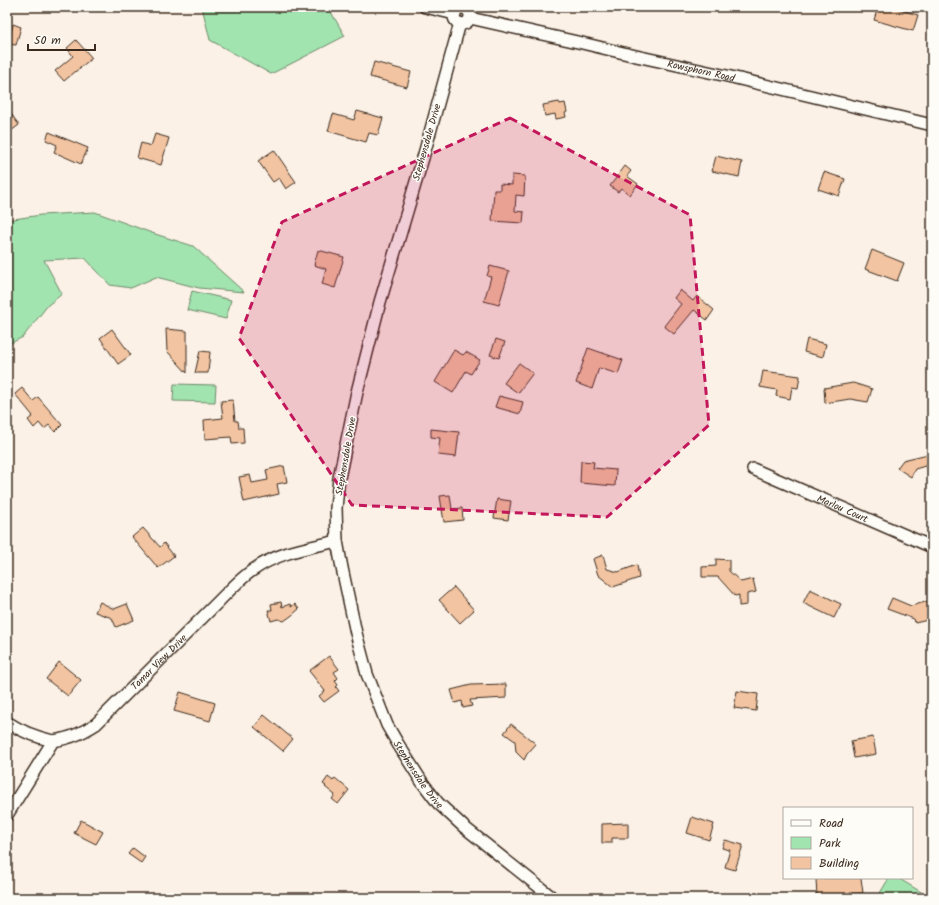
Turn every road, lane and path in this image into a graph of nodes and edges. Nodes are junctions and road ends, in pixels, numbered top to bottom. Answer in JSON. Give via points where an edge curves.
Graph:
{"nodes":[{"id":1,"x":425,"y":7,"type":"edge"},
{"id":2,"x":461,"y":18,"type":"junction"},
{"id":3,"x":932,"y":124,"type":"edge"},
{"id":4,"x":753,"y":469,"type":"dead end"},
{"id":5,"x":337,"y":541,"type":"junction"},
{"id":6,"x":932,"y":546,"type":"edge"},
{"id":7,"x":7,"y":722,"type":"edge"},
{"id":8,"x":53,"y":741,"type":"junction"},
{"id":9,"x":7,"y":815,"type":"edge"},
{"id":10,"x":553,"y":898,"type":"edge"}],
"edges":[{"from":1,"to":2,"type":"street","name":"Rowsphorn Road"},
{"from":2,"to":3,"type":"street","name":"Rowsphorn Road","via":[[582,43]]},
{"from":2,"to":5,"type":"street","name":"Stephensdale Drive","via":[[357,392],[339,478],[336,508]]},
{"from":4,"to":6,"type":"street","name":"Marlou Court"},
{"from":5,"to":8,"type":"street","name":"Tamar View Drive","via":[[295,551],[270,560],[253,570],[96,724],[82,733]]},
{"from":5,"to":10,"type":"street","name":"Stephensdale Drive","via":[[367,674],[387,725],[398,744],[438,803]]},
{"from":7,"to":8,"type":"street","via":[[38,738]]},
{"from":8,"to":9,"type":"street"}]}
